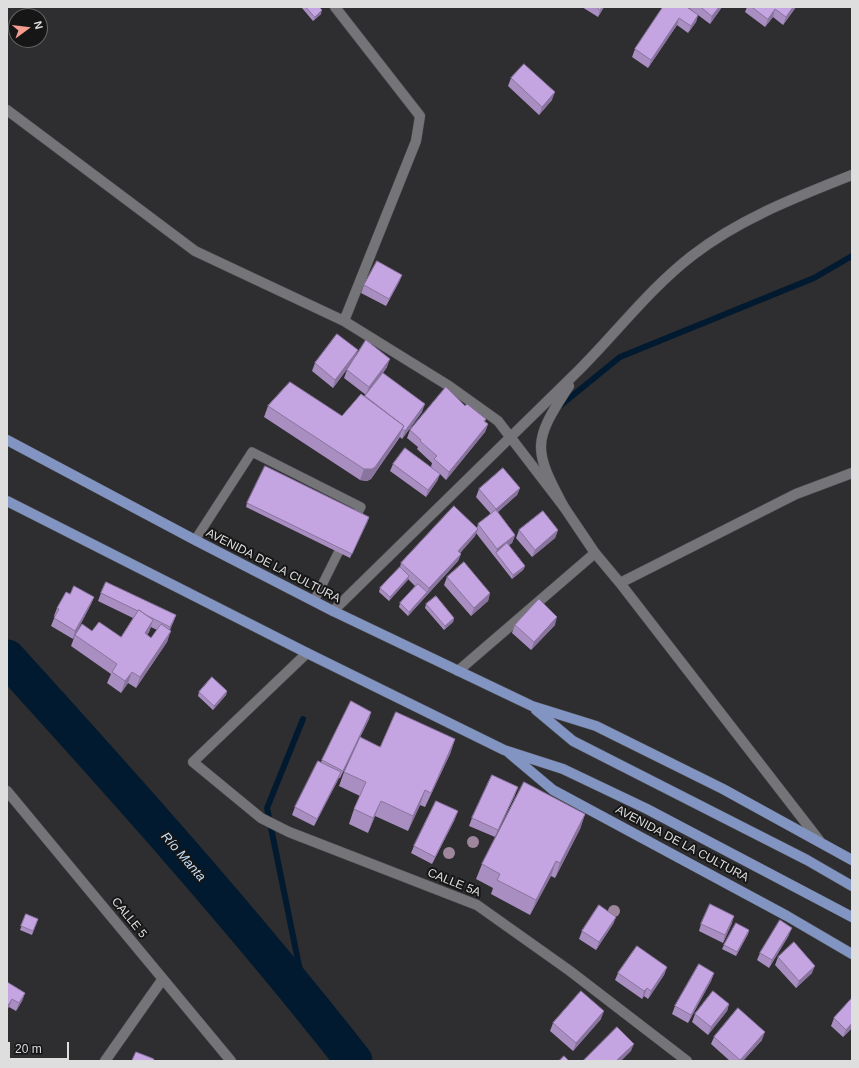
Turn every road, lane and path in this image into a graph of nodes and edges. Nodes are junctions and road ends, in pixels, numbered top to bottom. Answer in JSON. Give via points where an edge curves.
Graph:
{"nodes":[{"id":1,"x":335,"y":7,"type":"edge"},
{"id":2,"x":7,"y":110,"type":"edge"},
{"id":3,"x":852,"y":175,"type":"edge"},
{"id":4,"x":344,"y":321,"type":"junction"},
{"id":5,"x":581,"y":368,"type":"junction"},
{"id":6,"x":511,"y":437,"type":"junction"},
{"id":7,"x":7,"y":440,"type":"edge"},
{"id":8,"x":852,"y":473,"type":"edge"},
{"id":9,"x":7,"y":501,"type":"edge"},
{"id":10,"x":564,"y":507,"type":"junction"},
{"id":11,"x":195,"y":540,"type":"junction"},
{"id":12,"x":595,"y":553,"type":"junction"},
{"id":13,"x":620,"y":583,"type":"junction"},
{"id":14,"x":314,"y":601,"type":"junction"},
{"id":15,"x":333,"y":611,"type":"junction"},
{"id":16,"x":307,"y":653,"type":"junction"},
{"id":17,"x":458,"y":671,"type":"junction"},
{"id":18,"x":532,"y":706,"type":"junction"},
{"id":19,"x":504,"y":750,"type":"junction"},
{"id":20,"x":7,"y":791,"type":"edge"},
{"id":21,"x":819,"y":840,"type":"junction"},
{"id":22,"x":852,"y":860,"type":"edge"},
{"id":23,"x":852,"y":886,"type":"edge"},
{"id":24,"x":852,"y":917,"type":"edge"},
{"id":25,"x":852,"y":954,"type":"edge"},
{"id":26,"x":162,"y":980,"type":"junction"},
{"id":27,"x":105,"y":1061,"type":"edge"},
{"id":28,"x":231,"y":1061,"type":"edge"},
{"id":29,"x":687,"y":1061,"type":"edge"}],
"edges":[{"from":1,"to":4,"type":"street","via":[[420,116],[416,141]]},
{"from":2,"to":4,"type":"street","via":[[195,251]]},
{"from":3,"to":5,"type":"street","via":[[770,209],[728,231],[692,255],[621,323]]},
{"from":4,"to":6,"type":"street","via":[[449,386],[498,421]]},
{"from":5,"to":6,"type":"street"},
{"from":5,"to":10,"type":"street","via":[[549,416],[542,434],[540,452],[547,474]]},
{"from":6,"to":10,"type":"street"},
{"from":6,"to":15,"type":"street"},
{"from":7,"to":11,"type":"main road","name":"AVENIDA DE LA CULTURA"},
{"from":8,"to":13,"type":"street","via":[[796,494]]},
{"from":9,"to":16,"type":"main road","name":"AVENIDA DE LA CULTURA"},
{"from":10,"to":12,"type":"street"},
{"from":11,"to":14,"type":"main road","name":"AVENIDA DE LA CULTURA"},
{"from":11,"to":14,"type":"lane","via":[[252,452],[361,507]]},
{"from":12,"to":13,"type":"street"},
{"from":12,"to":17,"type":"street"},
{"from":13,"to":21,"type":"street"},
{"from":14,"to":15,"type":"main road","name":"AVENIDA DE LA CULTURA"},
{"from":15,"to":17,"type":"main road","name":"AVENIDA DE LA CULTURA"},
{"from":16,"to":19,"type":"main road","name":"AVENIDA DE LA CULTURA"},
{"from":16,"to":29,"type":"street","name":"CALLE 5A","via":[[193,762],[260,818],[289,832],[477,905],[570,971]]},
{"from":17,"to":18,"type":"main road","name":"AVENIDA DE LA CULTURA"},
{"from":18,"to":21,"type":"main road","name":"AVENIDA DE LA CULTURA","via":[[596,726]]},
{"from":18,"to":23,"type":"main road","name":"AVENIDA DE LA CULTURA","via":[[573,740],[807,860]]},
{"from":19,"to":24,"type":"main road","name":"AVENIDA DE LA CULTURA","via":[[563,769],[647,809]]},
{"from":19,"to":25,"type":"main road","name":"AVENIDA DE LA CULTURA","via":[[553,790],[787,916]]},
{"from":20,"to":26,"type":"street","name":"CALLE 5"},
{"from":21,"to":22,"type":"main road","name":"AVENIDA DE LA CULTURA"},
{"from":26,"to":27,"type":"street"},
{"from":26,"to":28,"type":"street","name":"CALLE 5"}]}
